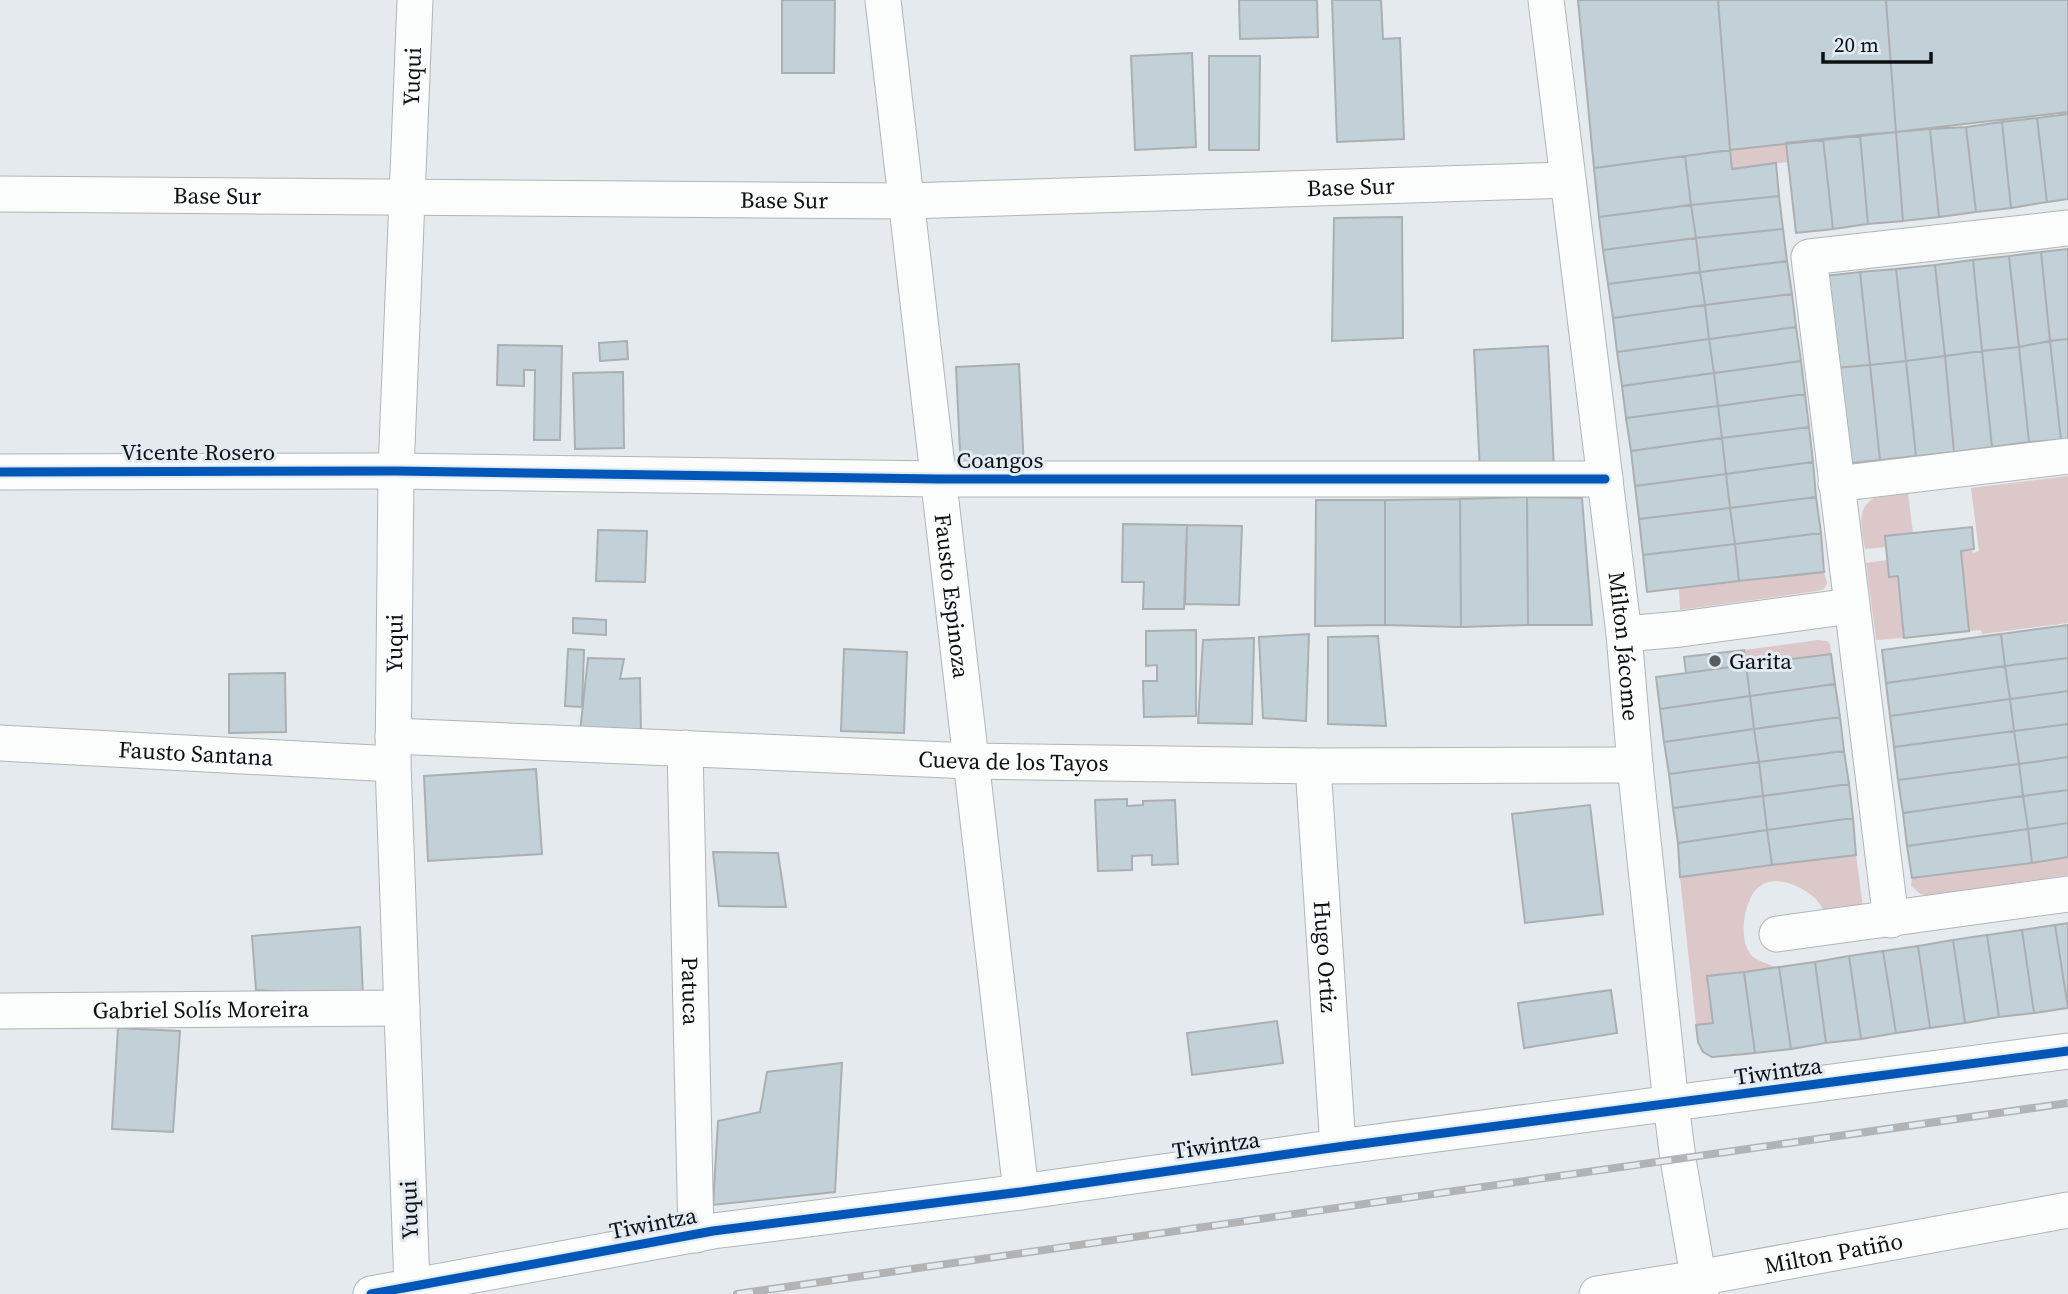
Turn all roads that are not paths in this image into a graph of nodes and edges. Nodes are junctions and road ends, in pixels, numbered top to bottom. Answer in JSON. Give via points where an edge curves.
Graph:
{"nodes":[{"id":1,"x":415,"y":0,"type":"edge"},
{"id":2,"x":883,"y":0,"type":"edge"},
{"id":3,"x":1546,"y":0,"type":"edge"},
{"id":4,"x":1567,"y":180,"type":"junction"},
{"id":5,"x":0,"y":194,"type":"edge"},
{"id":6,"x":408,"y":197,"type":"junction"},
{"id":7,"x":907,"y":201,"type":"junction"},
{"id":8,"x":2068,"y":228,"type":"edge"},
{"id":9,"x":2068,"y":456,"type":"edge"},
{"id":10,"x":396,"y":471,"type":"junction"},
{"id":11,"x":0,"y":472,"type":"edge"},
{"id":12,"x":939,"y":479,"type":"junction"},
{"id":13,"x":1605,"y":479,"type":"junction"},
{"id":14,"x":1836,"y":484,"type":"junction"},
{"id":15,"x":1851,"y":606,"type":"junction"},
{"id":16,"x":1624,"y":634,"type":"junction"},
{"id":17,"x":0,"y":743,"type":"edge"},
{"id":18,"x":685,"y":748,"type":"junction"},
{"id":19,"x":393,"y":750,"type":"junction"},
{"id":20,"x":971,"y":761,"type":"junction"},
{"id":21,"x":1635,"y":765,"type":"junction"},
{"id":22,"x":1313,"y":766,"type":"junction"},
{"id":23,"x":2068,"y":894,"type":"edge"},
{"id":24,"x":1891,"y":920,"type":"junction"},
{"id":25,"x":1777,"y":934,"type":"dead end"},
{"id":26,"x":402,"y":1007,"type":"junction"},
{"id":27,"x":0,"y":1012,"type":"edge"},
{"id":28,"x":2068,"y":1051,"type":"edge"},
{"id":29,"x":1671,"y":1104,"type":"junction"},
{"id":30,"x":1338,"y":1147,"type":"junction"},
{"id":31,"x":1021,"y":1192,"type":"junction"},
{"id":32,"x":2068,"y":1210,"type":"edge"},
{"id":33,"x":696,"y":1235,"type":"junction"},
{"id":34,"x":1700,"y":1286,"type":"edge"},
{"id":35,"x":412,"y":1287,"type":"junction"},
{"id":36,"x":372,"y":1294,"type":"edge"},
{"id":37,"x":1597,"y":1294,"type":"edge"}],
"edges":[{"from":1,"to":6,"type":"street","name":"Yuqui"},
{"from":2,"to":7,"type":"street","name":"Fausto Espinoza"},
{"from":3,"to":4,"type":"street","name":"Milton Jácome"},
{"from":4,"to":7,"type":"street","name":"Base Sur"},
{"from":4,"to":13,"type":"street","name":"Milton Jácome"},
{"from":5,"to":6,"type":"street","name":"Base Sur"},
{"from":6,"to":7,"type":"street","name":"Base Sur"},
{"from":6,"to":10,"type":"street","name":"Yuqui"},
{"from":7,"to":12,"type":"street","name":"Fausto Espinoza"},
{"from":8,"to":14,"type":"street","via":[[1809,257]]},
{"from":9,"to":14,"type":"street"},
{"from":10,"to":11,"type":"street","name":"Vicente Rosero"},
{"from":10,"to":12,"type":"street","name":"Coangos"},
{"from":10,"to":19,"type":"street","name":"Yuqui"},
{"from":12,"to":13,"type":"street","name":"Coangos"},
{"from":12,"to":20,"type":"street","name":"Fausto Espinoza"},
{"from":13,"to":16,"type":"street","name":"Milton Jácome"},
{"from":14,"to":15,"type":"street"},
{"from":15,"to":16,"type":"street"},
{"from":15,"to":24,"type":"street"},
{"from":16,"to":21,"type":"street","name":"Milton Jácome"},
{"from":17,"to":19,"type":"street","name":"Fausto Santana"},
{"from":18,"to":19,"type":"street","name":"Cueva de los Tayos"},
{"from":18,"to":20,"type":"street","name":"Cueva de los Tayos"},
{"from":18,"to":33,"type":"street","name":"Patuca"},
{"from":19,"to":26,"type":"street","name":"Yuqui"},
{"from":20,"to":22,"type":"street","name":"Cueva de los Tayos"},
{"from":20,"to":31,"type":"street","name":"Fausto Espinoza"},
{"from":21,"to":22,"type":"street","name":"Cueva de los Tayos"},
{"from":21,"to":29,"type":"street","name":"Milton Jácome"},
{"from":22,"to":30,"type":"street","name":"Hugo Ortiz"},
{"from":23,"to":24,"type":"street"},
{"from":24,"to":25,"type":"street"},
{"from":26,"to":27,"type":"street","name":"Gabriel Solís Moreira"},
{"from":26,"to":35,"type":"street","name":"Yuqui"},
{"from":28,"to":29,"type":"street","name":"Tiwintza"},
{"from":29,"to":30,"type":"street","name":"Tiwintza"},
{"from":29,"to":34,"type":"street","name":"Milton Jácome"},
{"from":30,"to":31,"type":"street","name":"Tiwintza"},
{"from":31,"to":33,"type":"street","name":"Tiwintza"},
{"from":32,"to":34,"type":"street","name":"Milton Patiño"},
{"from":33,"to":35,"type":"street","name":"Tiwintza"},
{"from":34,"to":37,"type":"street","name":"Milton Patiño"},
{"from":35,"to":36,"type":"street","name":"Tiwintza"}]}
